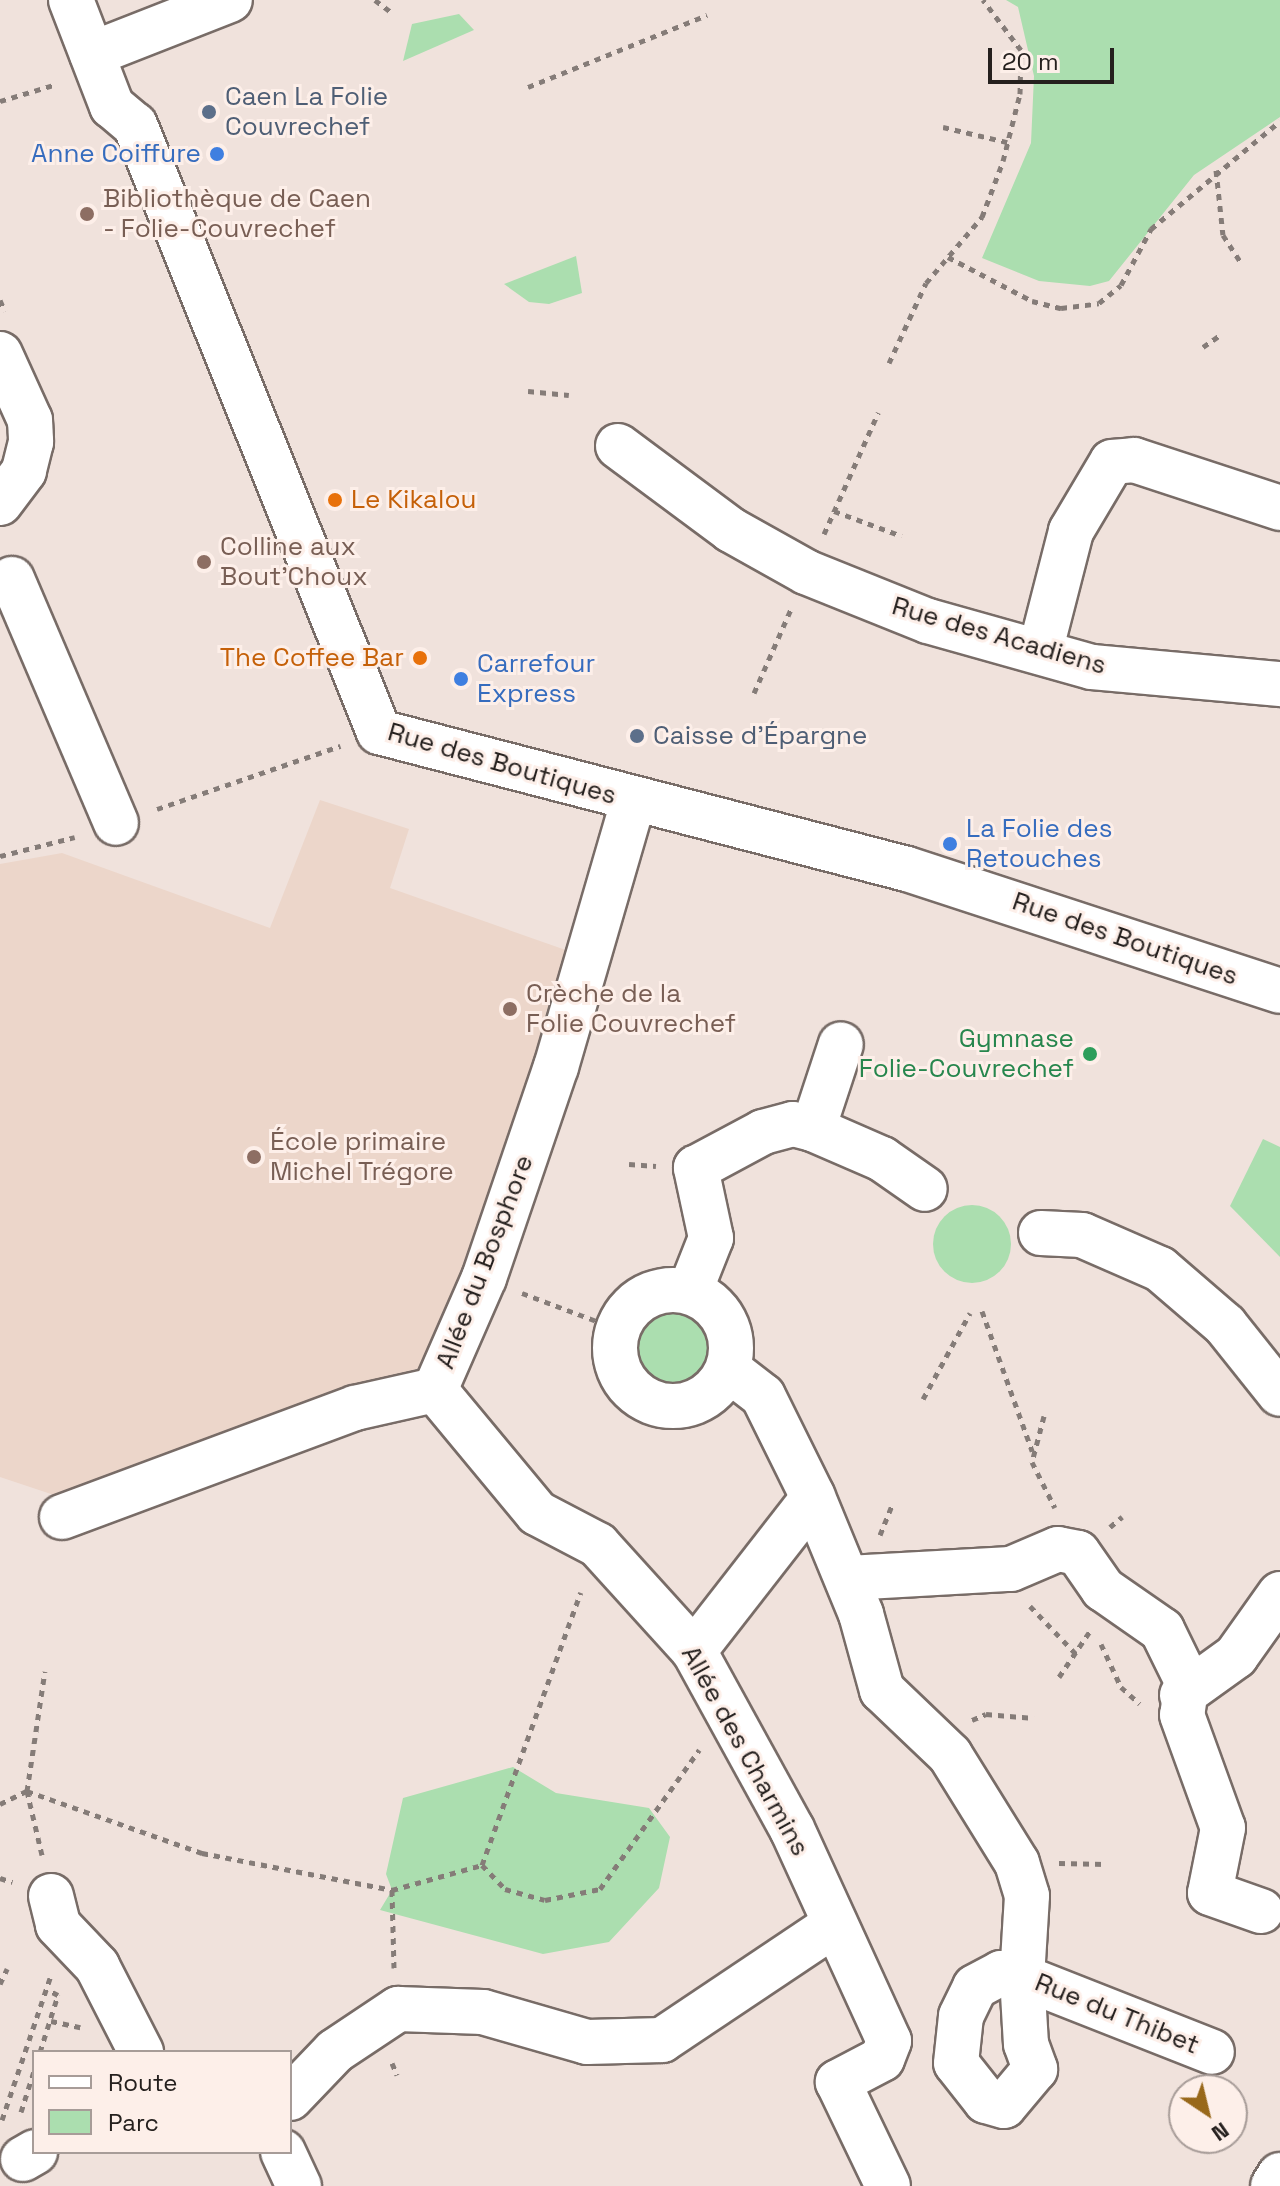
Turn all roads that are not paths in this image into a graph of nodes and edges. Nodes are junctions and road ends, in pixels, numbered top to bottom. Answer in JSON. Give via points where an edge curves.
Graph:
{"nodes":[{"id":1,"x":71,"y":0,"type":"edge"},
{"id":2,"x":230,"y":0,"type":"edge"},
{"id":3,"x":92,"y":54,"type":"junction"},
{"id":4,"x":0,"y":354,"type":"edge"},
{"id":5,"x":618,"y":446,"type":"dead end"},
{"id":6,"x":0,"y":503,"type":"edge"},
{"id":7,"x":1280,"y":508,"type":"edge"},
{"id":8,"x":12,"y":579,"type":"dead end"},
{"id":9,"x":1040,"y":652,"type":"junction"},
{"id":10,"x":1280,"y":684,"type":"edge"},
{"id":11,"x":633,"y":802,"type":"junction"},
{"id":12,"x":116,"y":823,"type":"road end"},
{"id":13,"x":1280,"y":991,"type":"edge"},
{"id":14,"x":841,"y":1044,"type":"dead end"},
{"id":15,"x":813,"y":1129,"type":"junction"},
{"id":16,"x":925,"y":1189,"type":"dead end"},
{"id":17,"x":1041,"y":1233,"type":"dead end"},
{"id":18,"x":690,"y":1291,"type":"junction"},
{"id":19,"x":728,"y":1369,"type":"junction"},
{"id":20,"x":435,"y":1390,"type":"junction"},
{"id":21,"x":1280,"y":1394,"type":"edge"},
{"id":22,"x":813,"y":1498,"type":"junction"},
{"id":23,"x":62,"y":1517,"type":"dead end"},
{"id":24,"x":848,"y":1578,"type":"junction"},
{"id":25,"x":1280,"y":1594,"type":"edge"},
{"id":26,"x":694,"y":1651,"type":"junction"},
{"id":27,"x":1182,"y":1695,"type":"junction"},
{"id":28,"x":51,"y":1896,"type":"road end"},
{"id":29,"x":1261,"y":1911,"type":"dead end"},
{"id":30,"x":834,"y":1925,"type":"junction"},
{"id":31,"x":1022,"y":1977,"type":"junction"},
{"id":32,"x":889,"y":2041,"type":"junction"},
{"id":33,"x":959,"y":2044,"type":"junction"},
{"id":34,"x":140,"y":2050,"type":"edge"},
{"id":35,"x":1212,"y":2052,"type":"dead end"},
{"id":36,"x":292,"y":2096,"type":"edge"},
{"id":37,"x":284,"y":2154,"type":"edge"},
{"id":38,"x":1280,"y":2175,"type":"edge"},
{"id":39,"x":299,"y":2186,"type":"edge"},
{"id":40,"x":888,"y":2186,"type":"edge"},
{"id":41,"x":1273,"y":2186,"type":"edge"}],
"edges":[{"from":1,"to":3,"type":"street"},
{"from":2,"to":3,"type":"street"},
{"from":3,"to":11,"type":"street","name":"Rue des Boutiques","via":[[112,106],[135,125],[379,732]]},
{"from":4,"to":6,"type":"street","via":[[30,420],[31,442],[24,471]]},
{"from":5,"to":9,"type":"street","name":"Rue des Acadiens","via":[[731,530],[806,572],[928,621]]},
{"from":7,"to":9,"type":"street","via":[[1134,460],[1112,462],[1071,531]]},
{"from":8,"to":12,"type":"street"},
{"from":9,"to":10,"type":"street","name":"Rue des Acadiens","via":[[1198,682]]},
{"from":11,"to":13,"type":"street","name":"Rue des Boutiques","via":[[907,869]]},
{"from":11,"to":20,"type":"street","name":"Allée du Bosphore","via":[[569,1025],[484,1278]]},
{"from":14,"to":15,"type":"street"},
{"from":15,"to":16,"type":"street","via":[[882,1159]]},
{"from":15,"to":18,"type":"street","via":[[793,1124],[763,1132],[696,1168],[711,1238]]},
{"from":17,"to":21,"type":"street","via":[[1082,1235],[1160,1269],[1225,1325]]},
{"from":18,"to":19,"type":"street","via":[[707,1300],[729,1331]]},
{"from":18,"to":19,"type":"street","via":[[660,1291],[636,1302],[618,1329],[617,1365],[650,1402],[692,1404]]},
{"from":19,"to":22,"type":"street","name":"Rue du Thibet","via":[[763,1396]]},
{"from":20,"to":23,"type":"street","name":"Allée du Bosphore","via":[[355,1408]]},
{"from":20,"to":26,"type":"street","name":"Allée des Charmins","via":[[537,1513],[598,1545]]},
{"from":22,"to":24,"type":"street","name":"Rue du Thibet"},
{"from":22,"to":26,"type":"street"},
{"from":24,"to":27,"type":"street","via":[[1011,1569],[1058,1549],[1078,1553],[1103,1589],[1162,1630],[1187,1681]]},
{"from":24,"to":31,"type":"street","name":"Rue du Thibet","via":[[882,1690],[950,1755],[1017,1863],[1027,1896]]},
{"from":25,"to":27,"type":"street","via":[[1236,1656]]},
{"from":26,"to":30,"type":"street","name":"Allée des Charmins"},
{"from":27,"to":29,"type":"street","via":[[1182,1715],[1223,1828],[1210,1893]]},
{"from":28,"to":34,"type":"street","via":[[58,1925],[97,1966]]},
{"from":30,"to":32,"type":"street","name":"Allée des Charmins"},
{"from":30,"to":36,"type":"street","via":[[687,2028],[638,2046],[536,2031],[483,2012],[398,2009],[335,2051]]},
{"from":31,"to":33,"type":"street","name":"Rue du Thibet","via":[[1001,1973],[975,1987]]},
{"from":31,"to":33,"type":"street","name":"Rue du Thibet","via":[[1026,2044],[1035,2069],[1020,2093],[1004,2106],[986,2101],[956,2063]]},
{"from":31,"to":35,"type":"street","name":"Rue du Thibet"},
{"from":32,"to":33,"type":"street"},
{"from":32,"to":40,"type":"street","via":[[882,2059],[838,2082]]},
{"from":37,"to":39,"type":"street"},
{"from":38,"to":41,"type":"street"}]}
